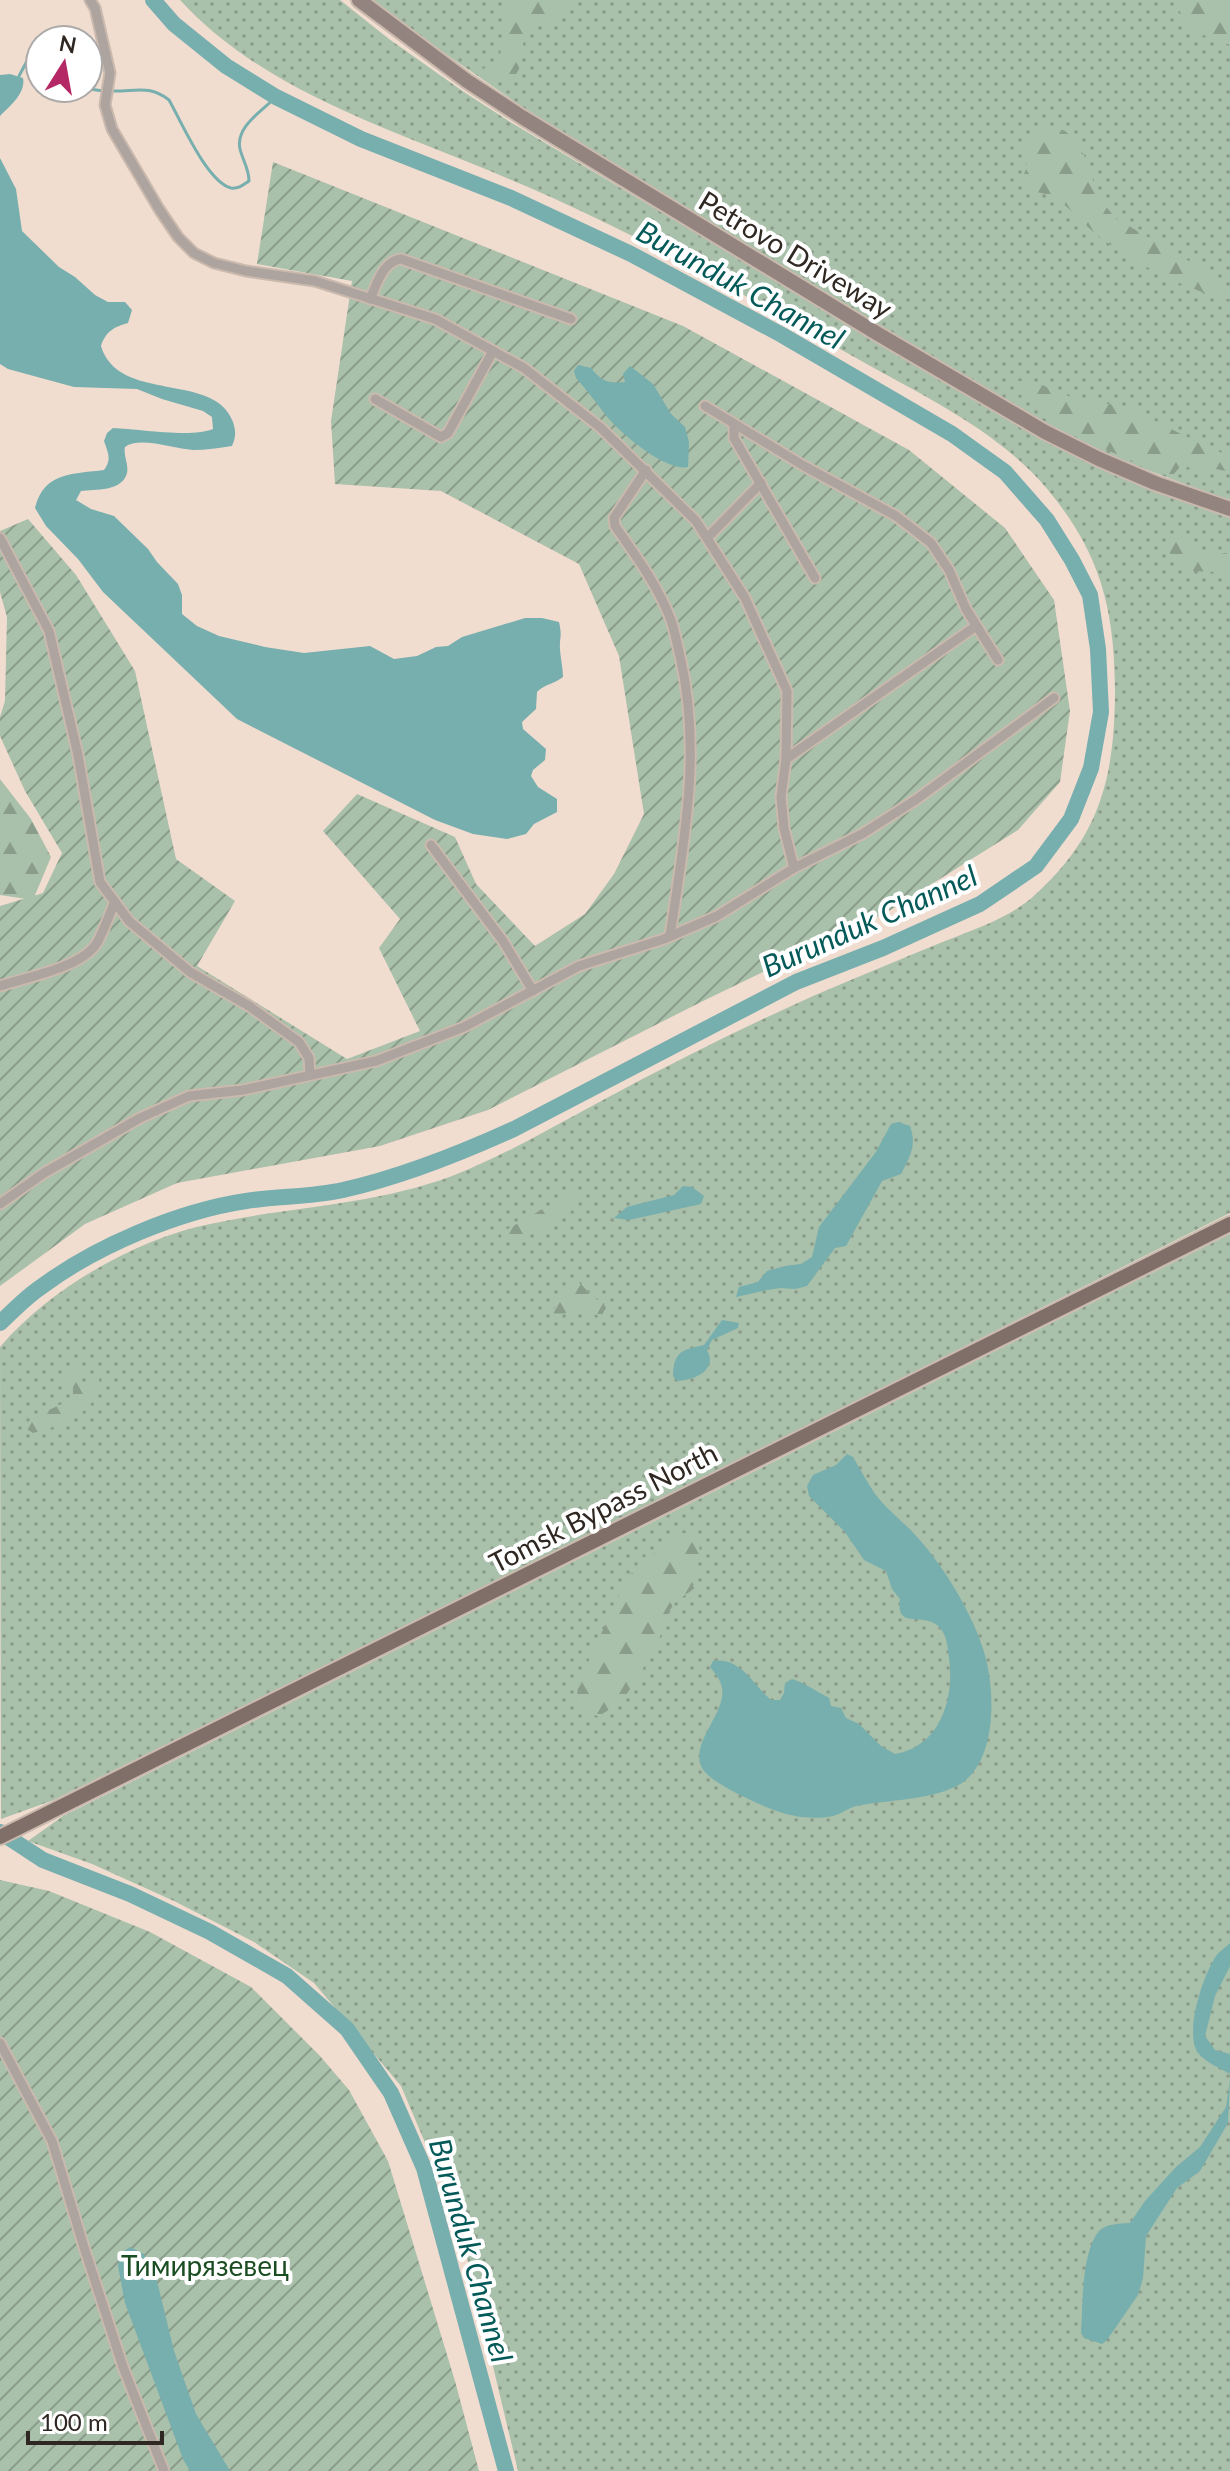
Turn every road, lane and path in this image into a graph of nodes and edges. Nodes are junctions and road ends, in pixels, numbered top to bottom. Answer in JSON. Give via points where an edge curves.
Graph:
{"nodes":[{"id":1,"x":90,"y":0,"type":"edge"},
{"id":2,"x":359,"y":0,"type":"edge"},
{"id":3,"x":370,"y":299,"type":"junction"},
{"id":4,"x":571,"y":319,"type":"dead end"},
{"id":5,"x":493,"y":351,"type":"junction"},
{"id":6,"x":375,"y":399,"type":"dead end"},
{"id":7,"x":705,"y":406,"type":"dead end"},
{"id":8,"x":734,"y":424,"type":"junction"},
{"id":9,"x":646,"y":470,"type":"junction"},
{"id":10,"x":761,"y":483,"type":"junction"},
{"id":11,"x":1230,"y":509,"type":"edge"},
{"id":12,"x":708,"y":537,"type":"junction"},
{"id":13,"x":0,"y":538,"type":"edge"},
{"id":14,"x":815,"y":578,"type":"dead end"},
{"id":15,"x":976,"y":626,"type":"junction"},
{"id":16,"x":998,"y":660,"type":"dead end"},
{"id":17,"x":1054,"y":698,"type":"dead end"},
{"id":18,"x":786,"y":759,"type":"junction"},
{"id":19,"x":431,"y":845,"type":"dead end"},
{"id":20,"x":794,"y":868,"type":"junction"},
{"id":21,"x":115,"y":902,"type":"junction"},
{"id":22,"x":670,"y":936,"type":"junction"},
{"id":23,"x":0,"y":986,"type":"edge"},
{"id":24,"x":533,"y":991,"type":"junction"},
{"id":25,"x":310,"y":1074,"type":"junction"},
{"id":26,"x":0,"y":1204,"type":"edge"},
{"id":27,"x":1230,"y":1224,"type":"edge"},
{"id":28,"x":0,"y":1837,"type":"edge"},
{"id":29,"x":0,"y":2043,"type":"edge"},
{"id":30,"x":164,"y":2471,"type":"edge"}],
"edges":[{"from":1,"to":3,"type":"street","via":[[105,43],[110,73],[105,105],[112,129],[178,237],[214,263],[315,281]]},
{"from":2,"to":11,"type":"street","name":"Petrovo Driveway","via":[[522,117],[1003,408],[1099,459]]},
{"from":3,"to":4,"type":"street","via":[[386,265],[401,259]]},
{"from":3,"to":5,"type":"street","via":[[435,319]]},
{"from":5,"to":6,"type":"street","via":[[441,437]]},
{"from":5,"to":9,"type":"street","via":[[590,419]]},
{"from":7,"to":8,"type":"street"},
{"from":8,"to":10,"type":"street","via":[[734,438]]},
{"from":8,"to":15,"type":"street","via":[[896,516],[931,543]]},
{"from":9,"to":12,"type":"street"},
{"from":9,"to":22,"type":"street","via":[[614,518],[672,622],[688,690],[692,745]]},
{"from":10,"to":12,"type":"street"},
{"from":10,"to":14,"type":"street"},
{"from":12,"to":18,"type":"street","via":[[745,598],[787,691]]},
{"from":13,"to":21,"type":"street","via":[[49,631],[100,882]]},
{"from":15,"to":16,"type":"street"},
{"from":15,"to":18,"type":"street"},
{"from":17,"to":20,"type":"street","via":[[917,799]]},
{"from":18,"to":20,"type":"street","via":[[781,797]]},
{"from":19,"to":24,"type":"street","via":[[503,941]]},
{"from":20,"to":22,"type":"street","via":[[717,916]]},
{"from":21,"to":23,"type":"street","via":[[86,955]]},
{"from":21,"to":25,"type":"street","via":[[129,921],[190,972],[299,1042],[309,1058]]},
{"from":22,"to":24,"type":"street","via":[[579,966]]},
{"from":24,"to":25,"type":"street","via":[[464,1027],[376,1061]]},
{"from":25,"to":26,"type":"street","via":[[189,1096],[140,1118]]},
{"from":27,"to":28,"type":"main road","name":"Tomsk Bypass North"},
{"from":29,"to":30,"type":"street","via":[[52,2141],[118,2352]]}]}
